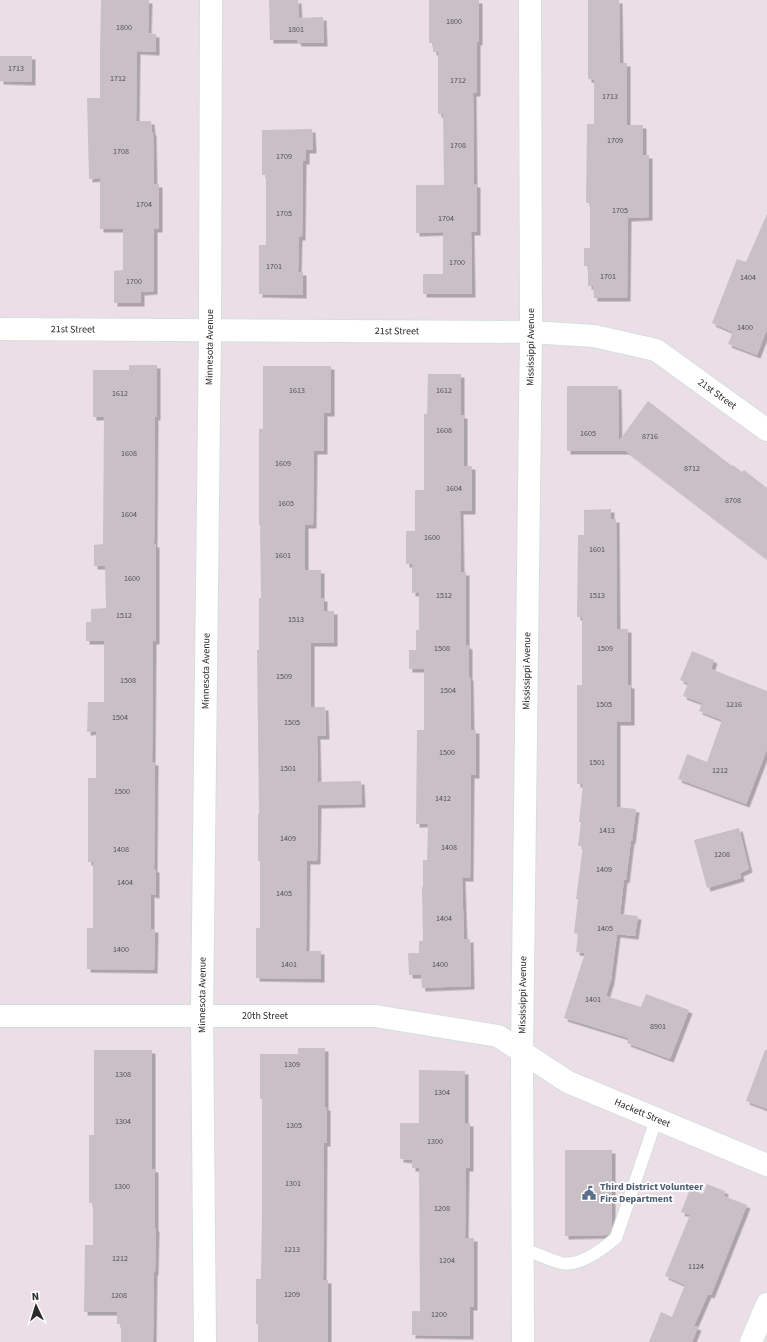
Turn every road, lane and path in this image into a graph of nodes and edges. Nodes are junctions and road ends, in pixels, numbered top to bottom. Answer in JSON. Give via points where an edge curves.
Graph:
{"nodes":[{"id":1,"x":211,"y":0,"type":"edge"},
{"id":2,"x":530,"y":0,"type":"edge"},
{"id":3,"x":0,"y":329,"type":"edge"},
{"id":4,"x":210,"y":330,"type":"junction"},
{"id":5,"x":530,"y":332,"type":"junction"},
{"id":6,"x":767,"y":430,"type":"edge"},
{"id":7,"x":0,"y":1016,"type":"edge"},
{"id":8,"x":202,"y":1016,"type":"junction"},
{"id":9,"x":522,"y":1053,"type":"junction"},
{"id":10,"x":656,"y":1120,"type":"junction"},
{"id":11,"x":767,"y":1165,"type":"edge"},
{"id":12,"x":523,"y":1249,"type":"junction"},
{"id":13,"x":767,"y":1304,"type":"edge"},
{"id":14,"x":204,"y":1342,"type":"edge"},
{"id":15,"x":523,"y":1342,"type":"edge"},
{"id":16,"x":751,"y":1342,"type":"edge"}],
"edges":[{"from":1,"to":4,"type":"street","name":"Minnesota Avenue"},
{"from":2,"to":5,"type":"street","name":"Mississippi Avenue"},
{"from":3,"to":4,"type":"street","name":"21st Street"},
{"from":4,"to":5,"type":"street","name":"21st Street"},
{"from":4,"to":8,"type":"street","name":"Minnesota Avenue"},
{"from":5,"to":6,"type":"street","name":"21st Street","via":[[594,336],[656,350]]},
{"from":5,"to":9,"type":"street","name":"Mississippi Avenue"},
{"from":7,"to":8,"type":"street","name":"20th Street"},
{"from":8,"to":9,"type":"street","name":"20th Street","via":[[375,1016],[498,1036]]},
{"from":8,"to":14,"type":"street","name":"Minnesota Avenue"},
{"from":9,"to":10,"type":"street","name":"Hackett Street","via":[[568,1082]]},
{"from":9,"to":12,"type":"street","name":"Mississippi Avenue"},
{"from":10,"to":11,"type":"street","name":"Hackett Street"},
{"from":10,"to":12,"type":"lane","via":[[616,1238],[578,1262],[562,1263]]},
{"from":12,"to":15,"type":"street","name":"Mississippi Avenue"},
{"from":13,"to":16,"type":"street"}]}
